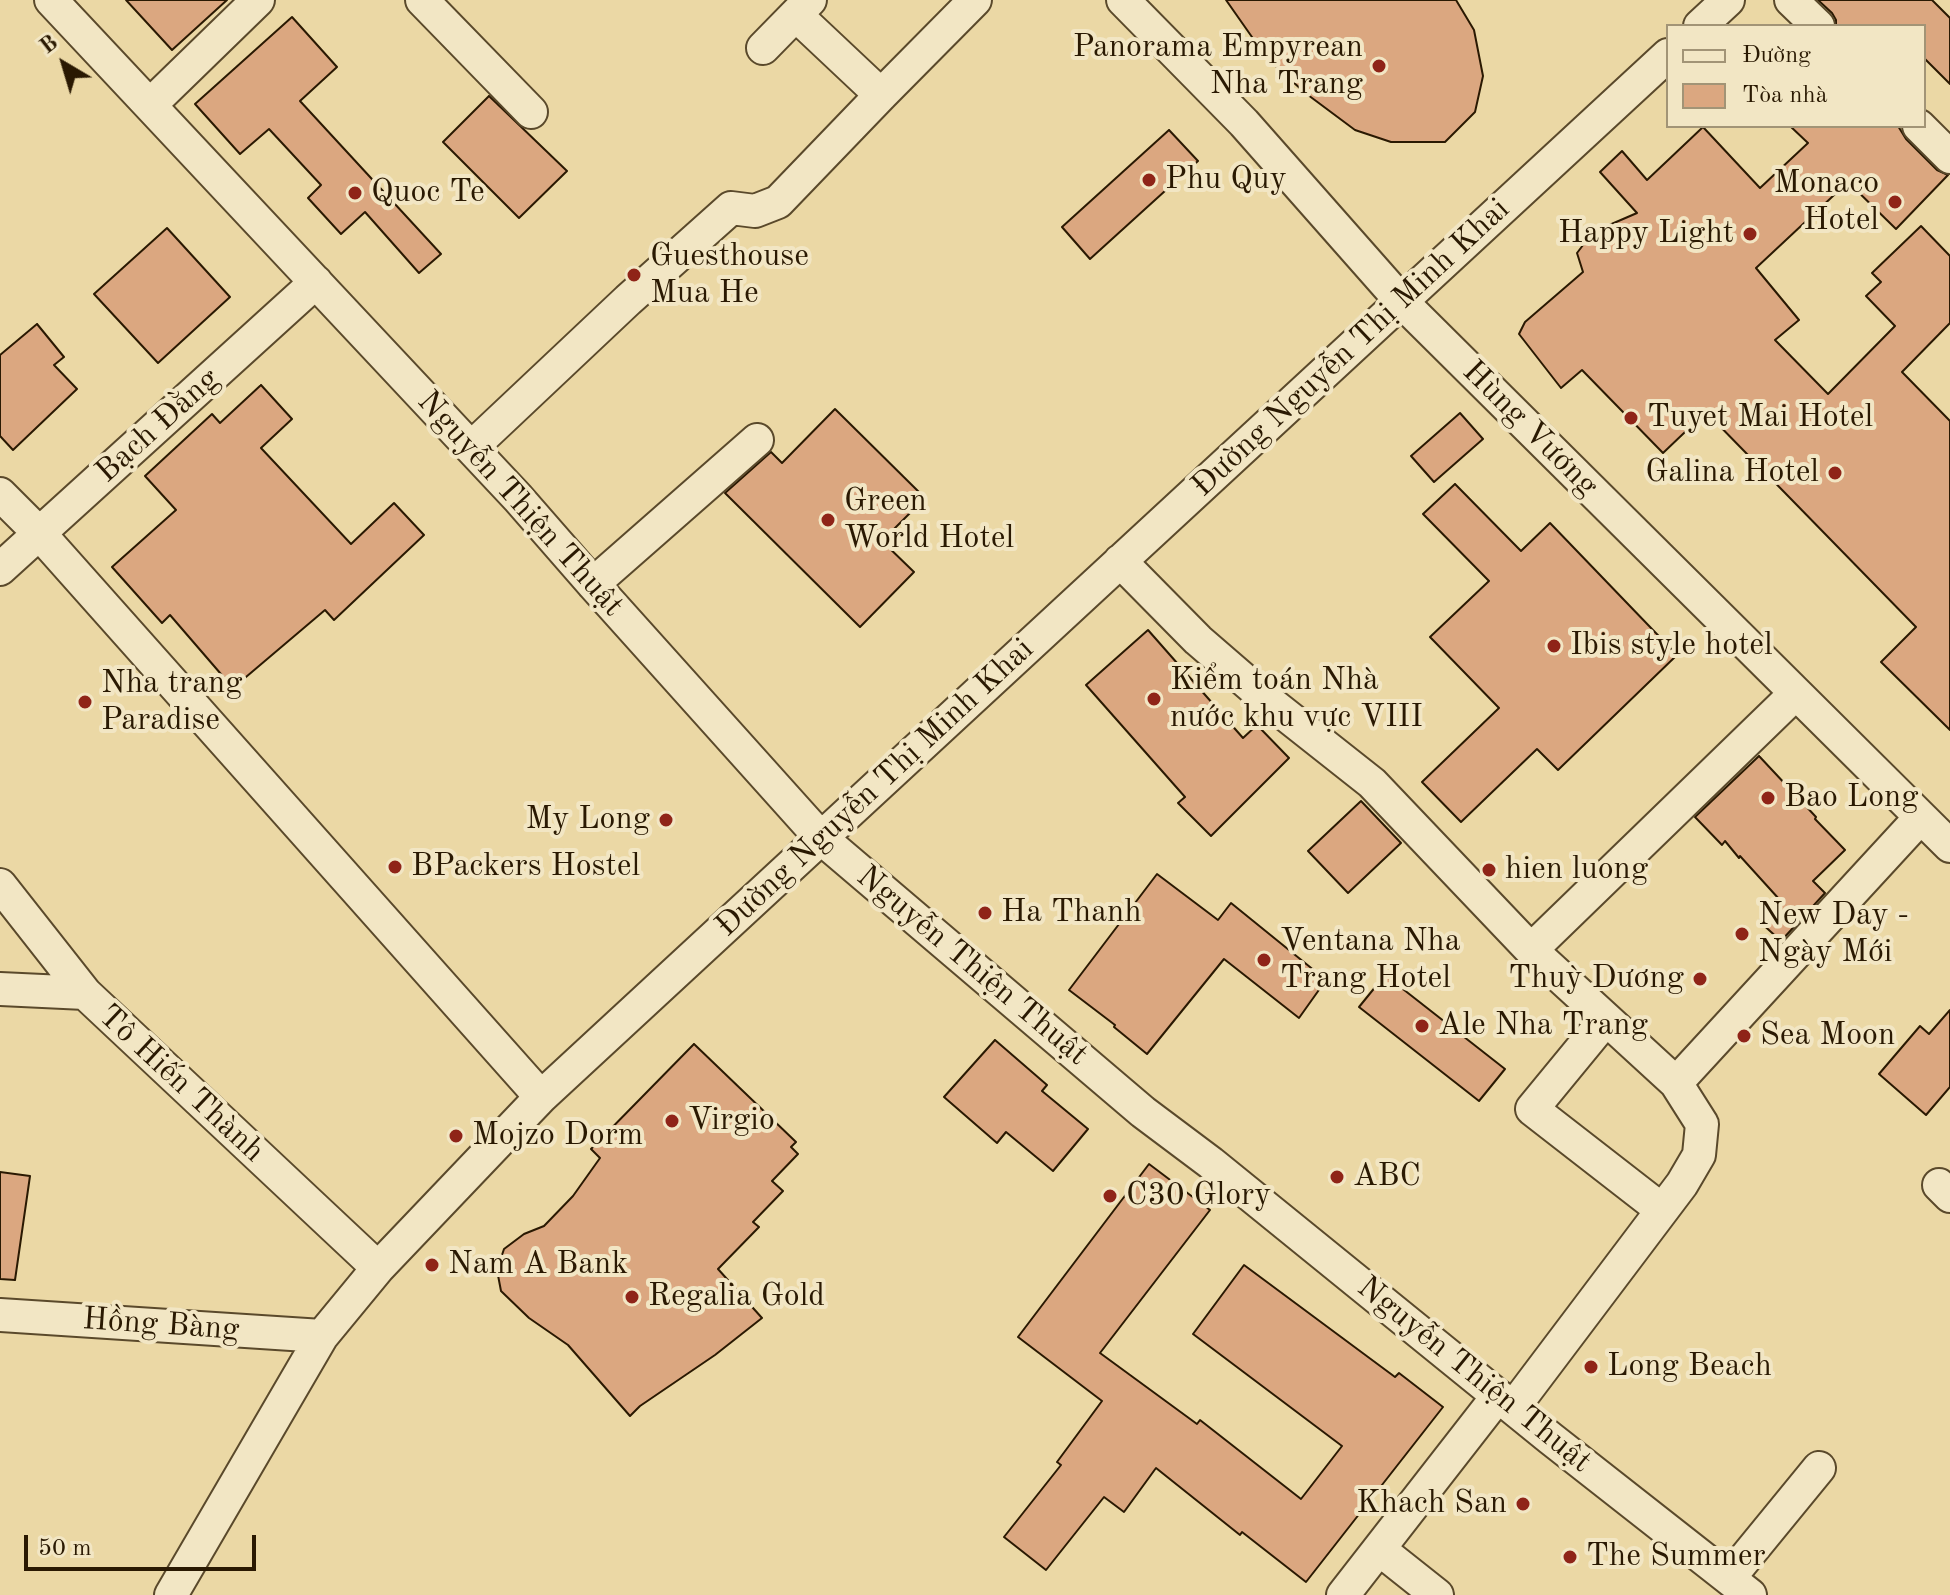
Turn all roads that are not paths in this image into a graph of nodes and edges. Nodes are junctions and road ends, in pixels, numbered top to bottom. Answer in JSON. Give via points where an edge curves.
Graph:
{"nodes":[{"id":1,"x":51,"y":0,"type":"edge"},
{"id":2,"x":258,"y":0,"type":"edge"},
{"id":3,"x":422,"y":0,"type":"edge"},
{"id":4,"x":975,"y":0,"type":"edge"},
{"id":5,"x":1123,"y":0,"type":"edge"},
{"id":6,"x":1728,"y":0,"type":"edge"},
{"id":7,"x":1791,"y":0,"type":"edge"},
{"id":8,"x":803,"y":7,"type":"edge"},
{"id":9,"x":1702,"y":24,"type":"edge"},
{"id":10,"x":1816,"y":24,"type":"edge"},
{"id":11,"x":763,"y":48,"type":"dead end"},
{"id":12,"x":1666,"y":57,"type":"edge"},
{"id":13,"x":881,"y":95,"type":"junction"},
{"id":14,"x":150,"y":105,"type":"junction"},
{"id":15,"x":531,"y":112,"type":"dead end"},
{"id":16,"x":1921,"y":128,"type":"edge"},
{"id":17,"x":1950,"y":157,"type":"edge"},
{"id":18,"x":316,"y":282,"type":"junction"},
{"id":19,"x":1402,"y":302,"type":"junction"},
{"id":20,"x":757,"y":440,"type":"dead end"},
{"id":21,"x":471,"y":448,"type":"junction"},
{"id":22,"x":0,"y":494,"type":"edge"},
{"id":23,"x":39,"y":533,"type":"junction"},
{"id":24,"x":1120,"y":561,"type":"junction"},
{"id":25,"x":0,"y":569,"type":"edge"},
{"id":26,"x":593,"y":584,"type":"junction"},
{"id":27,"x":1795,"y":694,"type":"junction"},
{"id":28,"x":1920,"y":818,"type":"junction"},
{"id":29,"x":821,"y":838,"type":"junction"},
{"id":30,"x":1950,"y":846,"type":"edge"},
{"id":31,"x":0,"y":885,"type":"edge"},
{"id":32,"x":1531,"y":950,"type":"junction"},
{"id":33,"x":0,"y":989,"type":"edge"},
{"id":34,"x":85,"y":993,"type":"junction"},
{"id":35,"x":1606,"y":1019,"type":"junction"},
{"id":36,"x":1676,"y":1083,"type":"junction"},
{"id":37,"x":541,"y":1097,"type":"junction"},
{"id":38,"x":1662,"y":1210,"type":"junction"},
{"id":39,"x":378,"y":1268,"type":"junction"},
{"id":40,"x":0,"y":1315,"type":"edge"},
{"id":41,"x":322,"y":1336,"type":"junction"},
{"id":42,"x":1506,"y":1402,"type":"junction"},
{"id":43,"x":1819,"y":1468,"type":"dead end"},
{"id":44,"x":1379,"y":1549,"type":"junction"},
{"id":45,"x":1739,"y":1587,"type":"edge"},
{"id":46,"x":171,"y":1595,"type":"edge"},
{"id":47,"x":1343,"y":1595,"type":"edge"},
{"id":48,"x":1437,"y":1595,"type":"edge"}],
"edges":[{"from":1,"to":14,"type":"street","name":"Nguyễn Thiện Thuật"},
{"from":2,"to":14,"type":"street"},
{"from":3,"to":15,"type":"street"},
{"from":4,"to":13,"type":"street"},
{"from":5,"to":19,"type":"street","name":"Hùng Vương","via":[[1244,123]]},
{"from":6,"to":9,"type":"street"},
{"from":7,"to":10,"type":"street"},
{"from":8,"to":11,"type":"street"},
{"from":8,"to":13,"type":"street"},
{"from":12,"to":19,"type":"street","name":"Đường Nguyễn Thị Minh Khai"},
{"from":13,"to":21,"type":"street","via":[[778,202],[755,211],[731,208]]},
{"from":14,"to":18,"type":"street","name":"Nguyễn Thiện Thuật"},
{"from":16,"to":17,"type":"street"},
{"from":18,"to":21,"type":"street","name":"Nguyễn Thiện Thuật"},
{"from":18,"to":23,"type":"street","name":"Bạch Đằng"},
{"from":19,"to":24,"type":"street","name":"Đường Nguyễn Thị Minh Khai"},
{"from":19,"to":27,"type":"street","name":"Hùng Vương"},
{"from":20,"to":26,"type":"street"},
{"from":21,"to":26,"type":"street","name":"Nguyễn Thiện Thuật"},
{"from":22,"to":23,"type":"street"},
{"from":23,"to":25,"type":"street","name":"Bạch Đằng"},
{"from":23,"to":37,"type":"street"},
{"from":24,"to":29,"type":"street","name":"Đường Nguyễn Thị Minh Khai"},
{"from":24,"to":32,"type":"street","via":[[1198,640],[1372,783]]},
{"from":26,"to":29,"type":"street","name":"Nguyễn Thiện Thuật"},
{"from":27,"to":28,"type":"street","name":"Hùng Vương"},
{"from":27,"to":32,"type":"street"},
{"from":28,"to":30,"type":"street","name":"Hùng Vương"},
{"from":28,"to":36,"type":"street"},
{"from":29,"to":37,"type":"street","name":"Đường Nguyễn Thị Minh Khai"},
{"from":29,"to":42,"type":"street","name":"Nguyễn Thiện Thuật","via":[[1143,1112]]},
{"from":31,"to":34,"type":"street","name":"Tô Hiến Thành"},
{"from":32,"to":35,"type":"street"},
{"from":33,"to":34,"type":"street"},
{"from":34,"to":39,"type":"street","name":"Tô Hiến Thành"},
{"from":35,"to":36,"type":"street"},
{"from":35,"to":38,"type":"street","via":[[1532,1109]]},
{"from":36,"to":38,"type":"street","via":[[1702,1124],[1699,1155]]},
{"from":37,"to":39,"type":"street","name":"Đường Nguyễn Thị Minh Khai"},
{"from":38,"to":42,"type":"street"},
{"from":39,"to":41,"type":"street","name":"Đường Nguyễn Thị Minh Khai"},
{"from":40,"to":41,"type":"street","name":"Hồng Bàng"},
{"from":41,"to":46,"type":"street","name":"Đường Nguyễn Thị Minh Khai"},
{"from":42,"to":44,"type":"street"},
{"from":42,"to":45,"type":"street","name":"Nguyễn Thiện Thuật"},
{"from":43,"to":45,"type":"street"},
{"from":44,"to":47,"type":"street"},
{"from":44,"to":48,"type":"street"}]}
